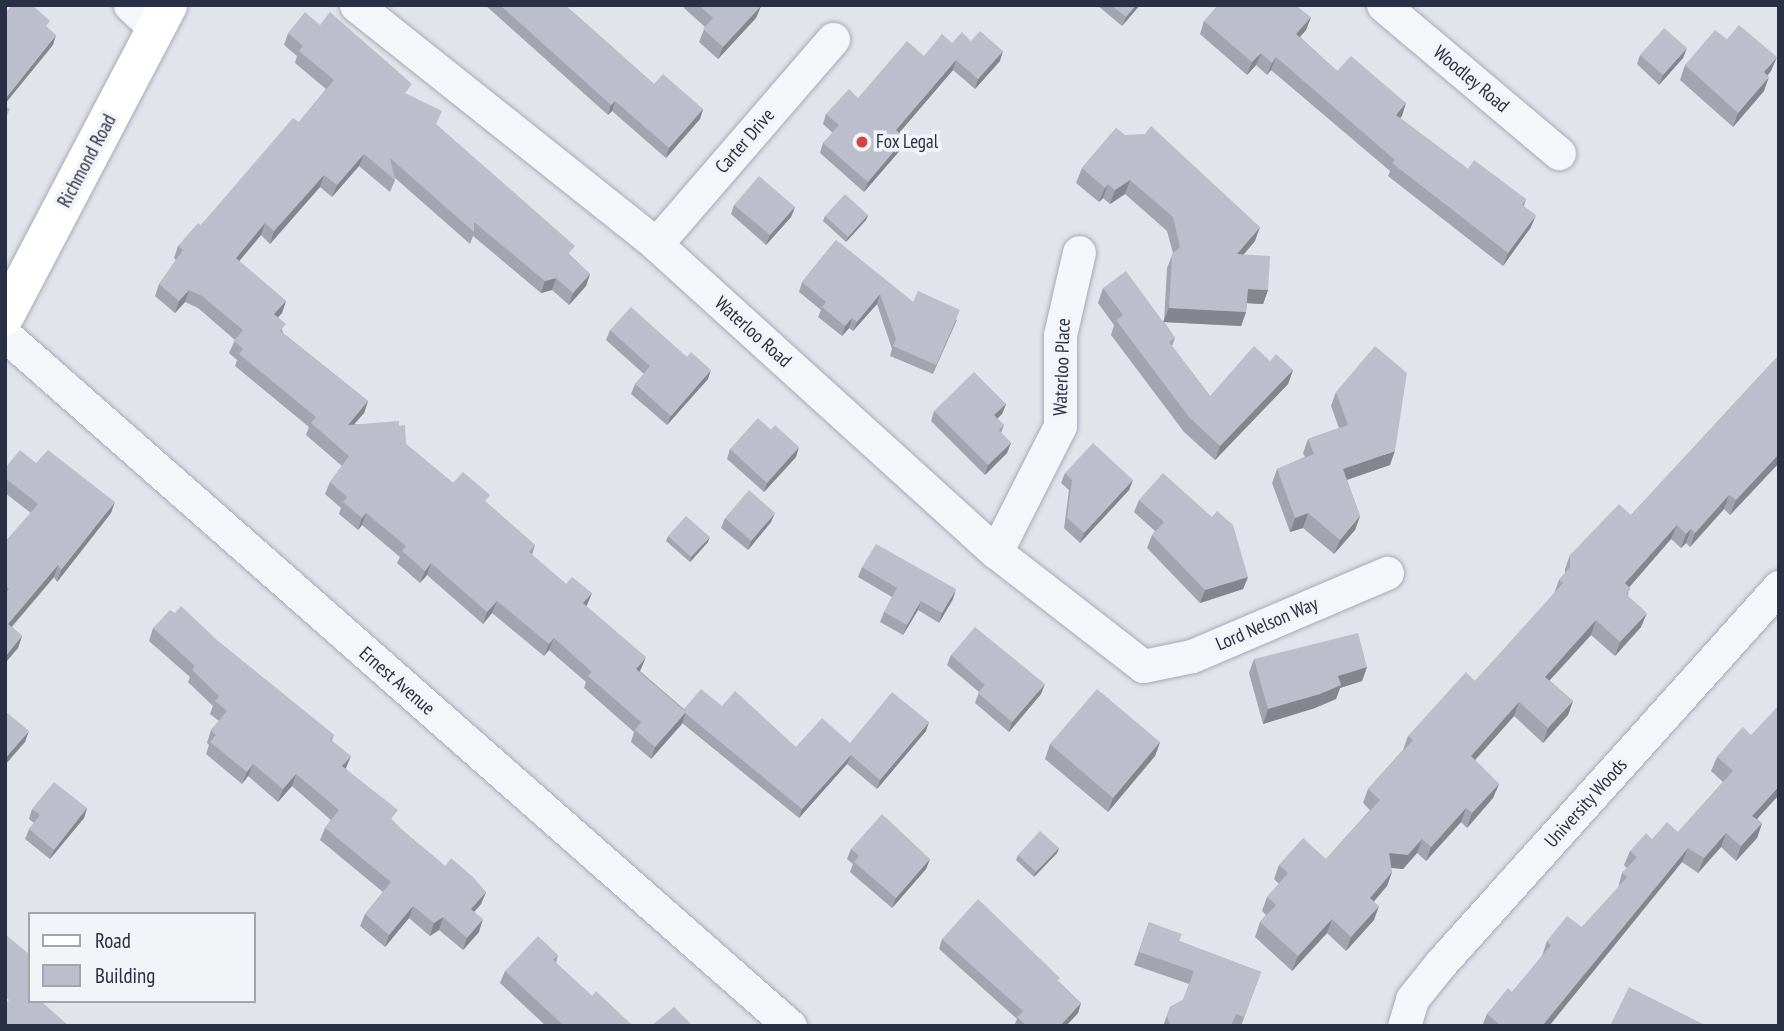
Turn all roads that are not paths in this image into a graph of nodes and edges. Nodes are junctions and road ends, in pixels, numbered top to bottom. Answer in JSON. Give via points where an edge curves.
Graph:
{"nodes":[{"id":1,"x":356,"y":5,"type":"edge"},
{"id":2,"x":1382,"y":5,"type":"edge"},
{"id":3,"x":151,"y":13,"type":"edge"},
{"id":4,"x":833,"y":39,"type":"dead end"},
{"id":5,"x":1559,"y":153,"type":"dead end"},
{"id":6,"x":656,"y":244,"type":"junction"},
{"id":7,"x":1079,"y":252,"type":"dead end"},
{"id":8,"x":5,"y":316,"type":"edge"},
{"id":9,"x":5,"y":335,"type":"edge"},
{"id":10,"x":996,"y":552,"type":"junction"},
{"id":11,"x":1387,"y":573,"type":"dead end"},
{"id":12,"x":1779,"y":587,"type":"edge"},
{"id":13,"x":1143,"y":666,"type":"joint"},
{"id":14,"x":790,"y":1026,"type":"edge"},
{"id":15,"x":1405,"y":1026,"type":"edge"}],
"edges":[{"from":1,"to":6,"type":"street","name":"Waterloo Road"},
{"from":2,"to":5,"type":"street","name":"Woodley Road"},
{"from":3,"to":8,"type":"main road","name":"Richmond Road"},
{"from":4,"to":6,"type":"street","name":"Carter Drive"},
{"from":6,"to":10,"type":"street","name":"Waterloo Road"},
{"from":7,"to":10,"type":"street","name":"Waterloo Place","via":[[1060,335],[1060,426]]},
{"from":9,"to":14,"type":"street","name":"Ernest Avenue"},
{"from":10,"to":13,"type":"street","name":"Waterloo Road"},
{"from":11,"to":13,"type":"street","name":"Lord Nelson Way","via":[[1192,656]]},
{"from":12,"to":15,"type":"street","name":"University Woods","via":[[1441,963],[1412,999]]}]}
